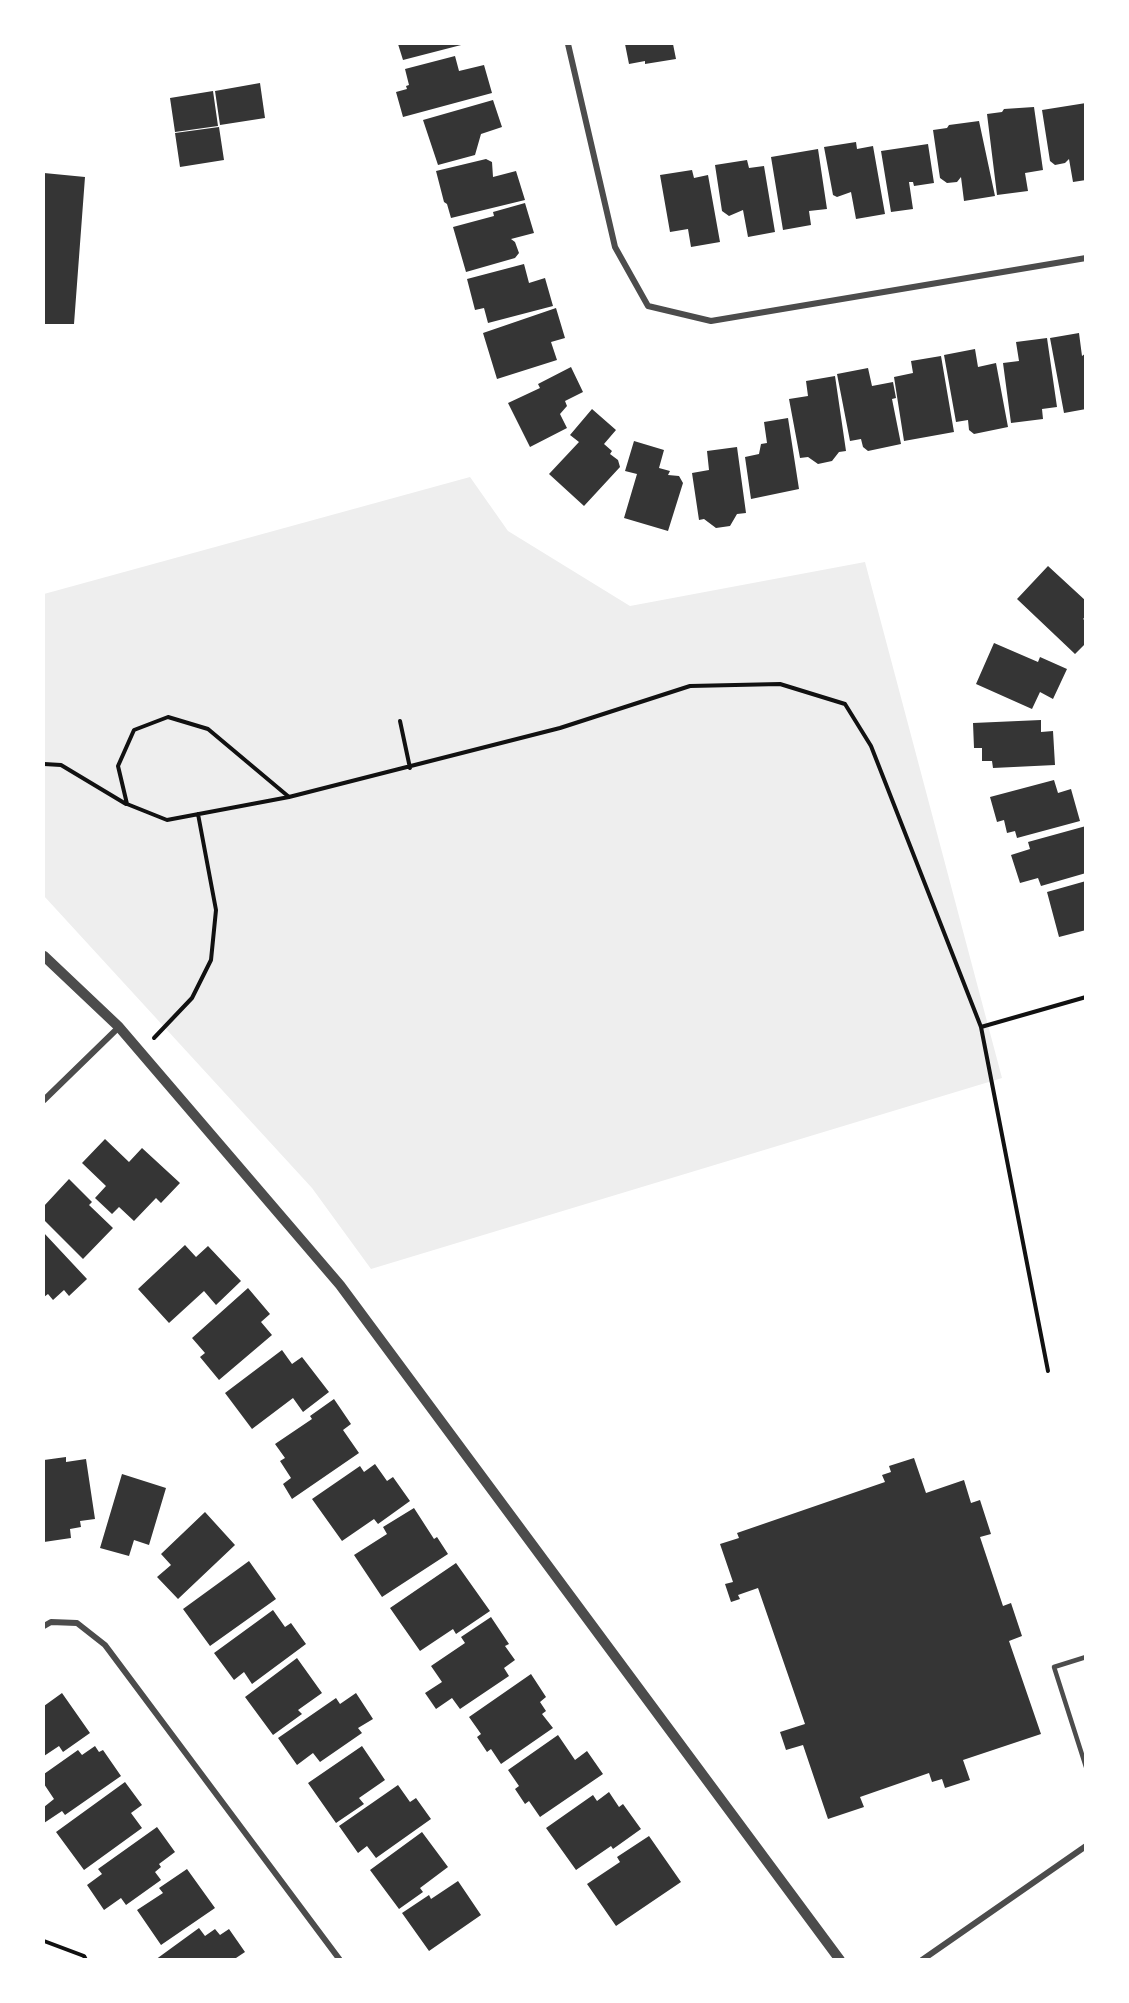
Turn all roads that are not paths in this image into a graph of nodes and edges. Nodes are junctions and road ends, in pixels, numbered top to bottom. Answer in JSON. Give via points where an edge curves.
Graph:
{"nodes":[{"id":1,"x":568,"y":44,"type":"edge"},
{"id":2,"x":1086,"y":258,"type":"edge"},
{"id":3,"x":44,"y":956,"type":"edge"},
{"id":4,"x":119,"y":1027,"type":"junction"},
{"id":5,"x":44,"y":1100,"type":"edge"},
{"id":6,"x":44,"y":1626,"type":"edge"},
{"id":7,"x":1086,"y":1657,"type":"edge"},
{"id":8,"x":1086,"y":1767,"type":"edge"},
{"id":9,"x":1086,"y":1846,"type":"edge"},
{"id":10,"x":340,"y":1959,"type":"edge"},
{"id":11,"x":840,"y":1959,"type":"edge"},
{"id":12,"x":922,"y":1959,"type":"edge"}],
"edges":[{"from":1,"to":2,"type":"street","via":[[615,247],[648,306],[711,321]]},
{"from":3,"to":4,"type":"street"},
{"from":4,"to":5,"type":"street"},
{"from":4,"to":11,"type":"street","via":[[340,1285]]},
{"from":6,"to":10,"type":"street","via":[[51,1622],[77,1623],[105,1645]]},
{"from":7,"to":8,"type":"lane","via":[[1054,1667]]},
{"from":9,"to":12,"type":"street"}]}
